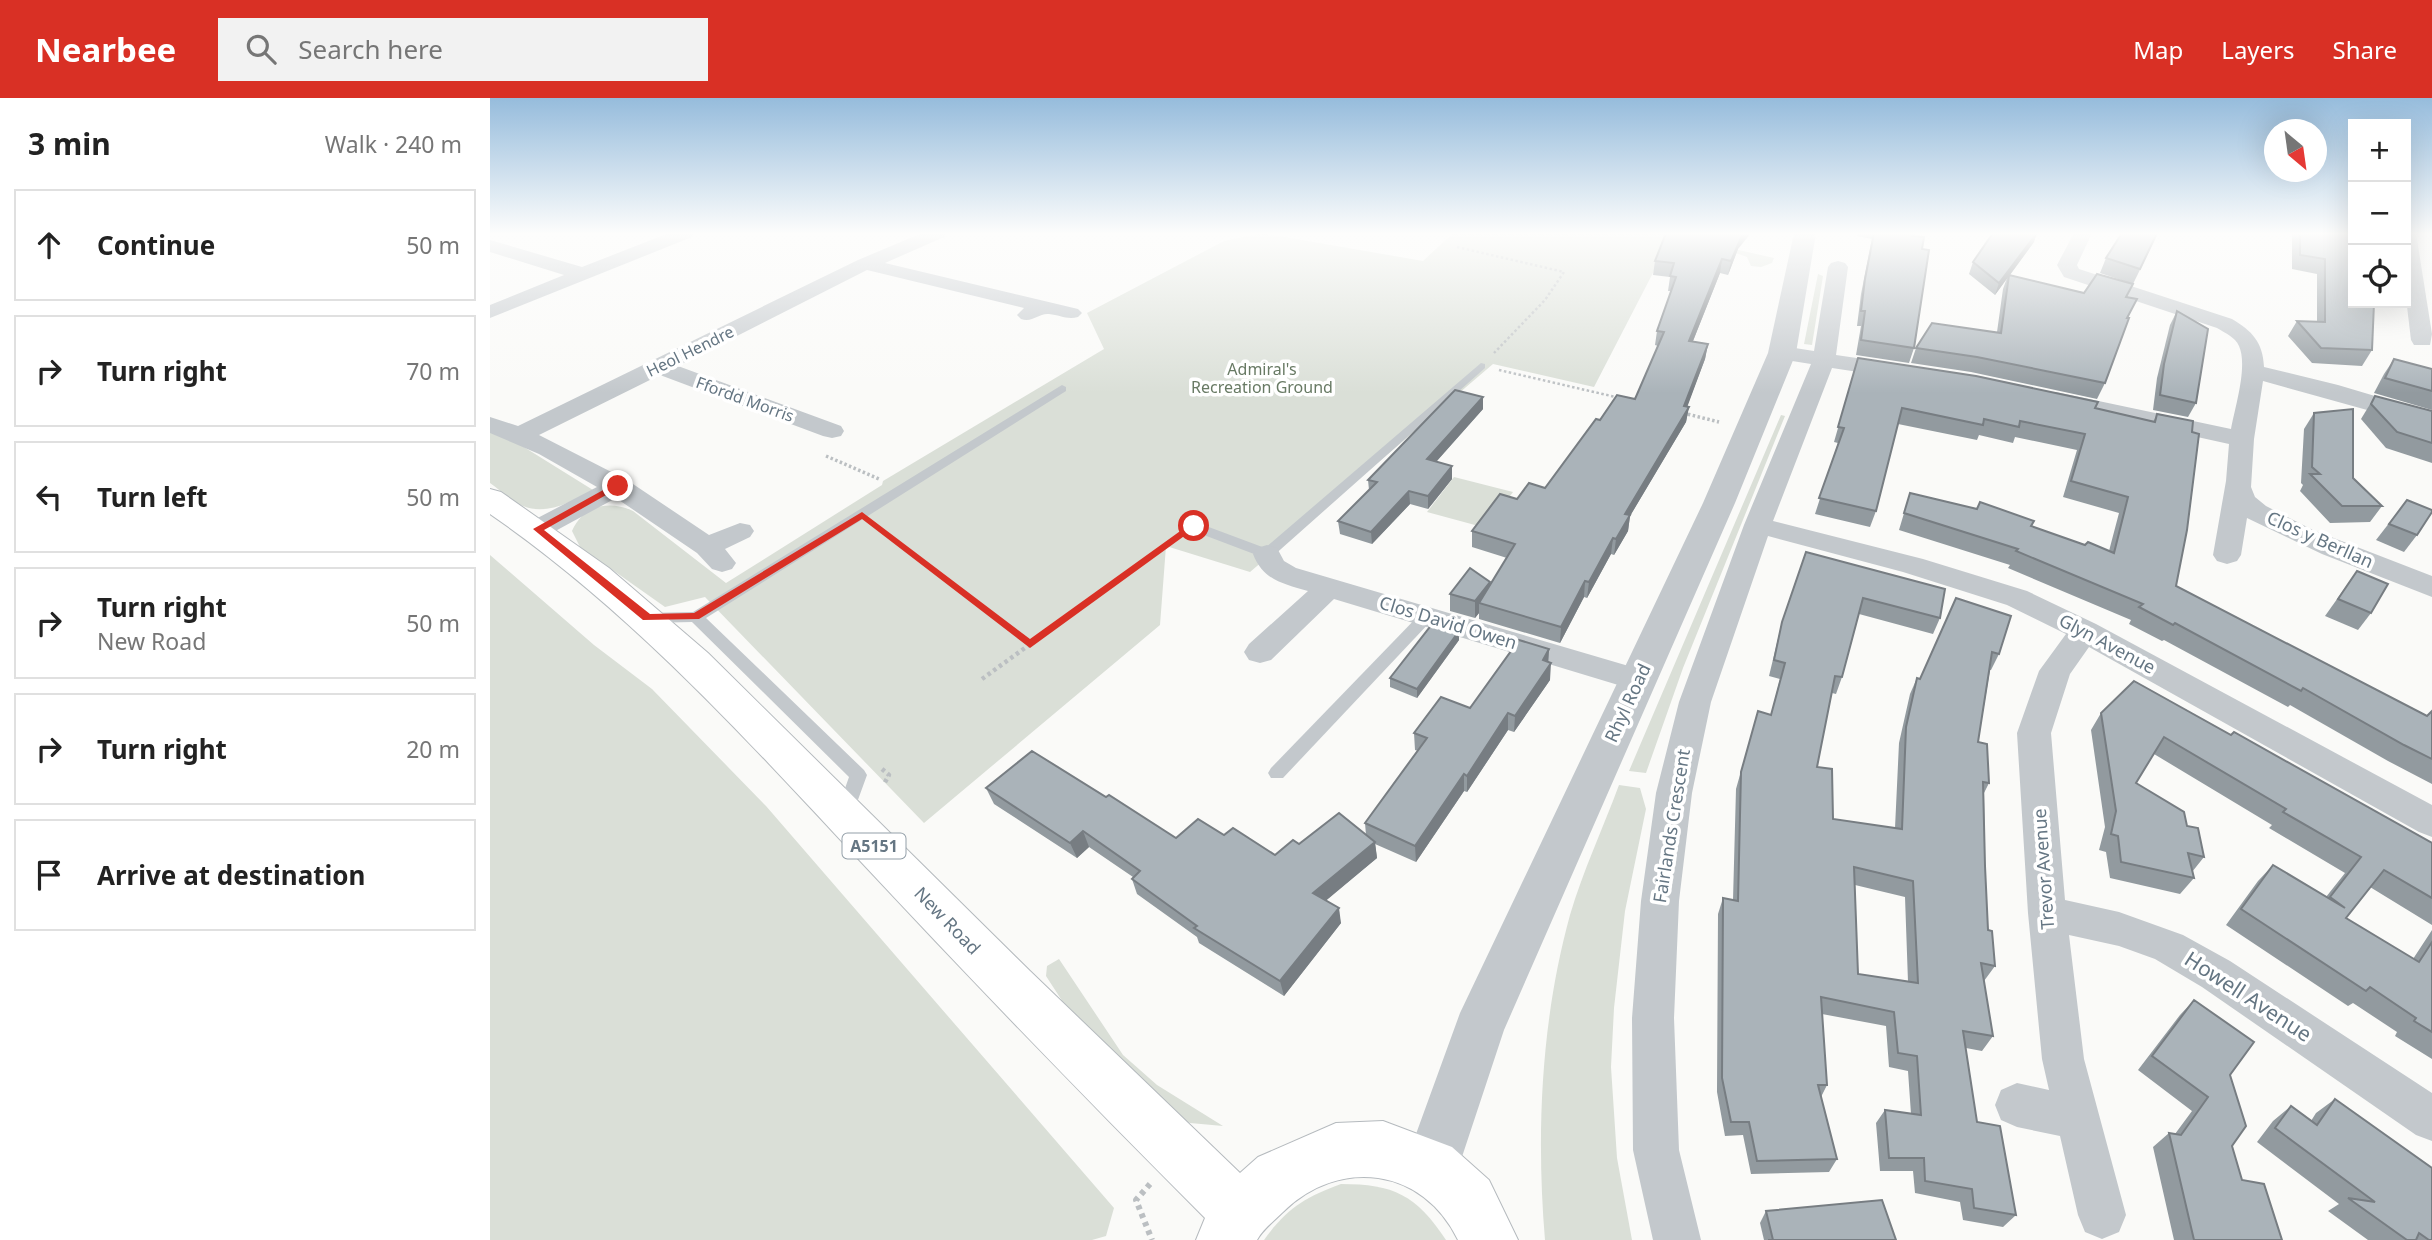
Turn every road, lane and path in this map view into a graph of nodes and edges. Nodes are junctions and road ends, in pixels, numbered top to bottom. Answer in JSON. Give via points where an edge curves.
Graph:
{"nodes":[{"id":1,"x":553,"y":286,"type":"edge"},
{"id":2,"x":820,"y":286,"type":"edge"},
{"id":3,"x":946,"y":286,"type":"edge"},
{"id":4,"x":1552,"y":286,"type":"edge"},
{"id":5,"x":1794,"y":286,"type":"edge"},
{"id":6,"x":1835,"y":286,"type":"edge"},
{"id":7,"x":2104,"y":286,"type":"edge"},
{"id":8,"x":2414,"y":286,"type":"edge"},
{"id":9,"x":490,"y":312,"type":"edge"},
{"id":10,"x":1071,"y":313,"type":"dead end"},
{"id":11,"x":2421,"y":340,"type":"dead end"},
{"id":12,"x":1782,"y":353,"type":"junction"},
{"id":13,"x":1824,"y":359,"type":"junction"},
{"id":14,"x":658,"y":366,"type":"junction"},
{"id":15,"x":1481,"y":366,"type":"junction"},
{"id":16,"x":2252,"y":371,"type":"junction"},
{"id":17,"x":1917,"y":374,"type":"edge"},
{"id":18,"x":1062,"y":389,"type":"dead end"},
{"id":19,"x":2039,"y":395,"type":"edge"},
{"id":20,"x":1629,"y":401,"type":"edge"},
{"id":21,"x":1683,"y":413,"type":"edge"},
{"id":22,"x":2432,"y":421,"type":"edge"},
{"id":23,"x":490,"y":424,"type":"edge"},
{"id":24,"x":1751,"y":429,"type":"junction"},
{"id":25,"x":520,"y":435,"type":"junction"},
{"id":26,"x":2242,"y":439,"type":"junction"},
{"id":27,"x":804,"y":446,"type":"joint"},
{"id":28,"x":2239,"y":477,"type":"junction"},
{"id":29,"x":618,"y":486,"type":"junction"},
{"id":30,"x":873,"y":488,"type":"dead end"},
{"id":31,"x":490,"y":499,"type":"edge"},
{"id":32,"x":862,"y":515,"type":"junction"},
{"id":33,"x":1758,"y":525,"type":"junction"},
{"id":34,"x":1194,"y":526,"type":"joint"},
{"id":35,"x":538,"y":529,"type":"junction"},
{"id":36,"x":740,"y":531,"type":"dead end"},
{"id":37,"x":1267,"y":554,"type":"junction"},
{"id":38,"x":2227,"y":555,"type":"dead end"},
{"id":39,"x":1330,"y":587,"type":"junction"},
{"id":40,"x":2432,"y":587,"type":"edge"},
{"id":41,"x":696,"y":617,"type":"junction"},
{"id":42,"x":1426,"y":617,"type":"junction"},
{"id":43,"x":647,"y":618,"type":"junction"},
{"id":44,"x":2085,"y":631,"type":"junction"},
{"id":45,"x":1030,"y":645,"type":"junction"},
{"id":46,"x":1260,"y":652,"type":"dead end"},
{"id":47,"x":982,"y":679,"type":"dead end"},
{"id":48,"x":1638,"y":680,"type":"junction"},
{"id":49,"x":1277,"y":773,"type":"dead end"},
{"id":50,"x":844,"y":815,"type":"junction"},
{"id":51,"x":2432,"y":822,"type":"edge"},
{"id":52,"x":2047,"y":913,"type":"junction"},
{"id":53,"x":2017,"y":1105,"type":"dead end"},
{"id":54,"x":2078,"y":1118,"type":"junction"},
{"id":55,"x":2432,"y":1119,"type":"edge"},
{"id":56,"x":1432,"y":1167,"type":"junction"},
{"id":57,"x":1136,"y":1200,"type":"dead end"},
{"id":58,"x":2102,"y":1215,"type":"dead end"},
{"id":59,"x":1233,"y":1227,"type":"edge"},
{"id":60,"x":1153,"y":1240,"type":"edge"},
{"id":61,"x":1489,"y":1240,"type":"edge"},
{"id":62,"x":1677,"y":1240,"type":"edge"}],
"edges":[{"from":1,"to":9,"type":"street"},
{"from":2,"to":14,"type":"street","name":"Heol Hendre"},
{"from":3,"to":10,"type":"street","via":[[1035,311]]},
{"from":4,"to":15,"type":"path","via":[[1545,300]]},
{"from":5,"to":12,"type":"street","name":"Rhyl Road"},
{"from":6,"to":13,"type":"street","name":"Fairlands Crescent"},
{"from":7,"to":16,"type":"street","via":[[2237,328],[2251,345]]},
{"from":8,"to":11,"type":"street"},
{"from":12,"to":13,"type":"street"},
{"from":12,"to":24,"type":"street","name":"Rhyl Road"},
{"from":13,"to":17,"type":"street"},
{"from":13,"to":33,"type":"street","name":"Fairlands Crescent"},
{"from":14,"to":25,"type":"street","name":"Heol Hendre"},
{"from":14,"to":27,"type":"street","name":"Ffordd Morris","via":[[839,433]]},
{"from":15,"to":20,"type":"path"},
{"from":15,"to":37,"type":"lane"},
{"from":16,"to":22,"type":"street"},
{"from":16,"to":26,"type":"street"},
{"from":18,"to":32,"type":"lane"},
{"from":19,"to":26,"type":"street"},
{"from":21,"to":24,"type":"path"},
{"from":23,"to":25,"type":"street"},
{"from":24,"to":48,"type":"street","name":"Rhyl Road"},
{"from":25,"to":29,"type":"street"},
{"from":26,"to":28,"type":"street"},
{"from":27,"to":30,"type":"path","via":[[884,481]]},
{"from":28,"to":38,"type":"street"},
{"from":28,"to":40,"type":"street","name":"Clos y Berllan","via":[[2244,502],[2263,516]]},
{"from":29,"to":35,"type":"street"},
{"from":29,"to":36,"type":"street","via":[[714,555]]},
{"from":31,"to":35,"type":"main road","name":"New Road","number":"A5151"},
{"from":32,"to":41,"type":"lane"},
{"from":32,"to":45,"type":"path"},
{"from":33,"to":44,"type":"street","name":"Glyn Avenue","via":[[1913,565],[2017,598]]},
{"from":33,"to":62,"type":"street","name":"Fairlands Crescent","via":[[1695,702],[1674,793],[1660,901],[1653,1018],[1656,1150]]},
{"from":34,"to":37,"type":"lane"},
{"from":34,"to":45,"type":"path"},
{"from":35,"to":43,"type":"main road","name":"New Road","number":"A5151"},
{"from":37,"to":39,"type":"street","name":"Clos David Owen","via":[[1272,566],[1286,575]]},
{"from":39,"to":42,"type":"street","name":"Clos David Owen"},
{"from":39,"to":46,"type":"street"},
{"from":41,"to":43,"type":"lane"},
{"from":41,"to":50,"type":"lane","via":[[858,775]]},
{"from":42,"to":48,"type":"street","name":"Clos David Owen"},
{"from":42,"to":49,"type":"lane"},
{"from":43,"to":50,"type":"main road","name":"New Road","number":"A5151"},
{"from":44,"to":51,"type":"street","name":"Glyn Avenue"},
{"from":44,"to":52,"type":"street","name":"Trevor Avenue","via":[[2055,671],[2034,733]]},
{"from":45,"to":47,"type":"path"},
{"from":48,"to":56,"type":"street","name":"Rhyl Road","via":[[1478,1030]]},
{"from":50,"to":59,"type":"main road","name":"New Road","number":"A5151"},
{"from":52,"to":54,"type":"street","name":"Trevor Avenue","via":[[2063,1059]]},
{"from":52,"to":55,"type":"street","name":"Howell Avenue","via":[[2119,929],[2169,947]]},
{"from":53,"to":54,"type":"street"},
{"from":54,"to":58,"type":"street","name":"Trevor Avenue"},
{"from":56,"to":59,"type":"main road","via":[[1383,1149],[1336,1151],[1278,1177]]},
{"from":56,"to":61,"type":"main road","via":[[1469,1200]]},
{"from":57,"to":60,"type":"path"}]}
